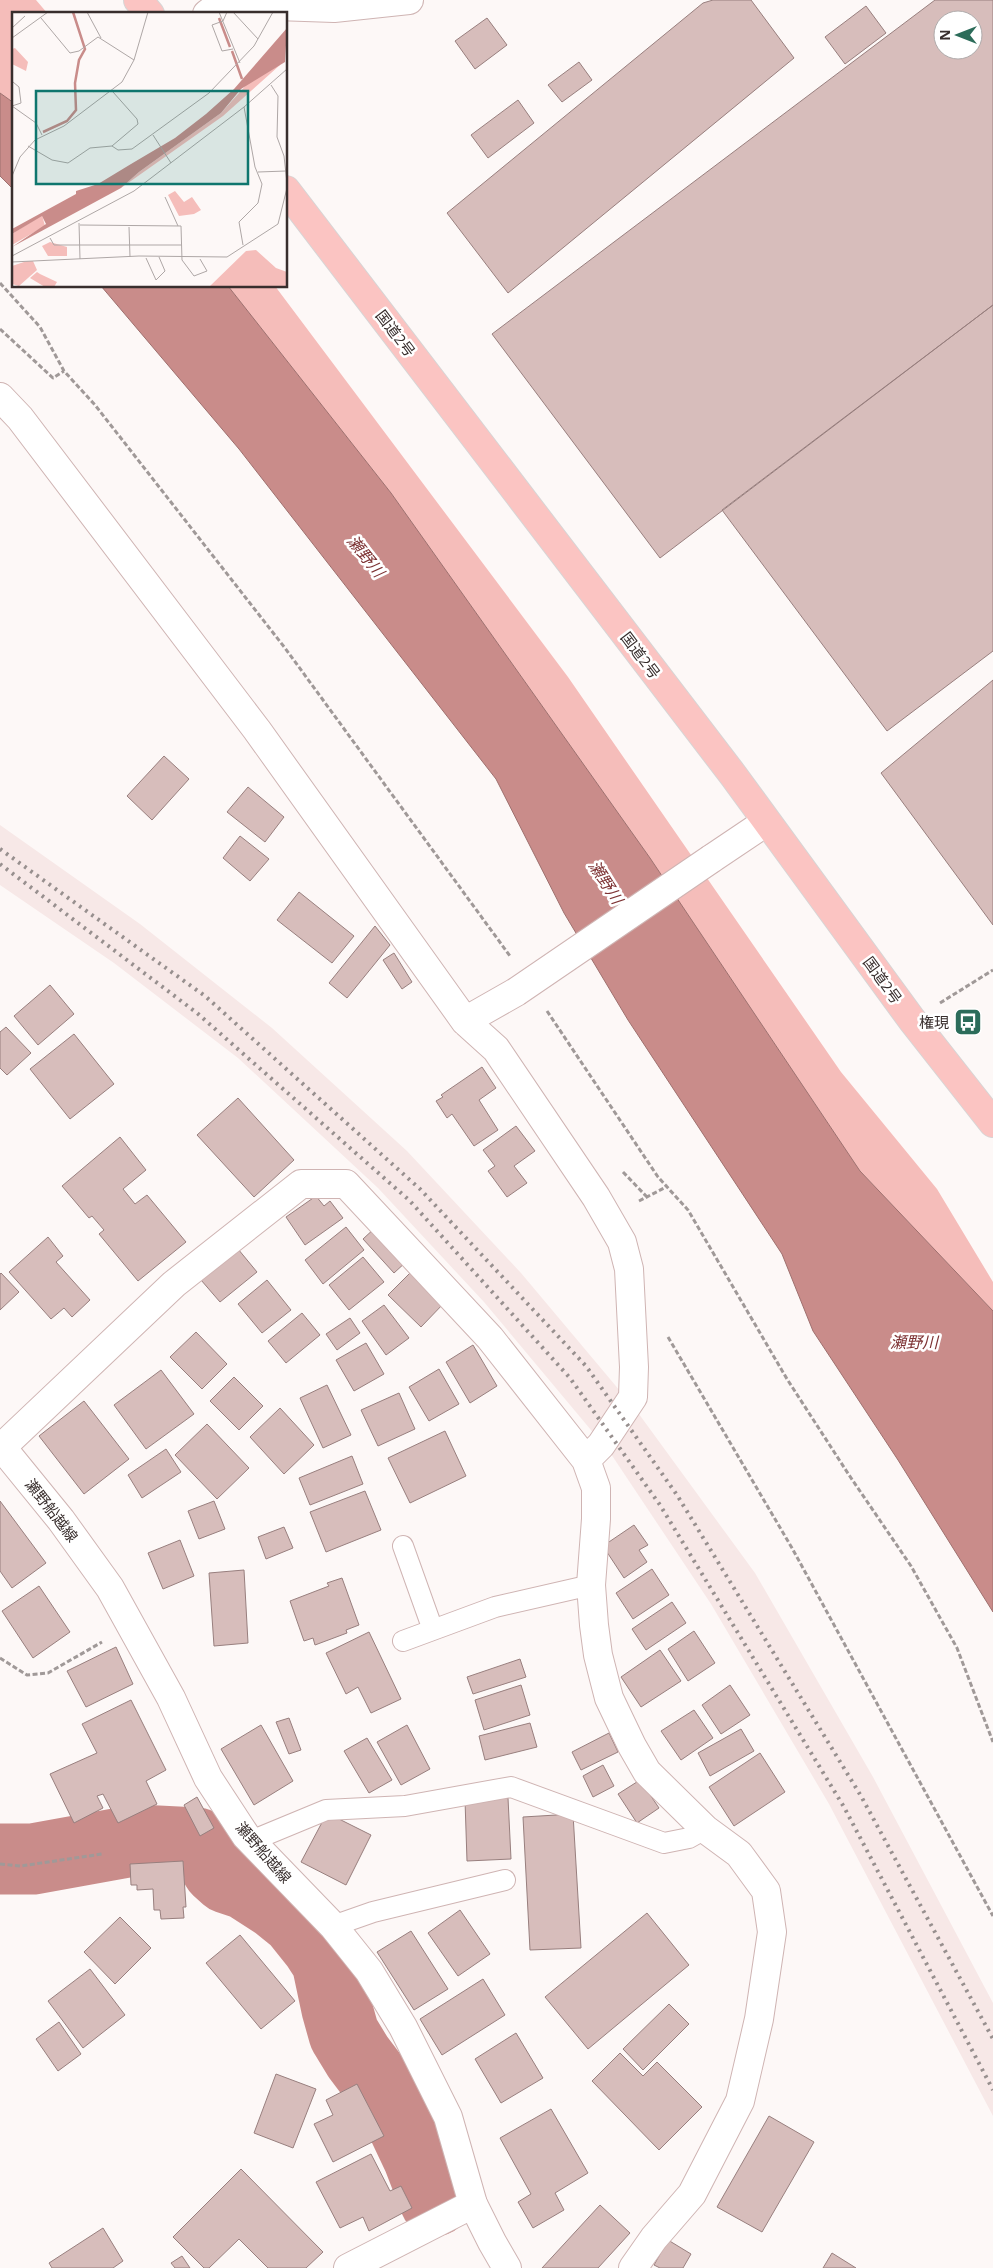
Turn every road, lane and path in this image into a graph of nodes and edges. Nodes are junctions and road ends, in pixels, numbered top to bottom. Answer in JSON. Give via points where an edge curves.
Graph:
{"nodes":[{"id":1,"x":138,"y":0,"type":"edge"},
{"id":2,"x":409,"y":0,"type":"edge"},
{"id":3,"x":148,"y":12,"type":"edge"},
{"id":4,"x":210,"y":12,"type":"edge"},
{"id":5,"x":288,"y":193,"type":"edge"},
{"id":6,"x":0,"y":329,"type":"edge"},
{"id":7,"x":64,"y":371,"type":"dead end"},
{"id":8,"x":0,"y":397,"type":"edge"},
{"id":9,"x":766,"y":822,"type":"junction"},
{"id":10,"x":993,"y":970,"type":"edge"},
{"id":11,"x":912,"y":1020,"type":"junction"},
{"id":12,"x":465,"y":1021,"type":"junction"},
{"id":13,"x":993,"y":1123,"type":"edge"},
{"id":14,"x":664,"y":1328,"type":"dead end"},
{"id":15,"x":1,"y":1447,"type":"edge"},
{"id":16,"x":586,"y":1460,"type":"junction"},
{"id":17,"x":403,"y":1546,"type":"dead end"},
{"id":18,"x":591,"y":1585,"type":"junction"},
{"id":19,"x":131,"y":1625,"type":"junction"},
{"id":20,"x":433,"y":1630,"type":"junction"},
{"id":21,"x":403,"y":1641,"type":"dead end"},
{"id":22,"x":0,"y":1658,"type":"edge"},
{"id":23,"x":706,"y":1829,"type":"junction"},
{"id":24,"x":251,"y":1841,"type":"junction"},
{"id":25,"x":102,"y":1854,"type":"dead end"},
{"id":26,"x":0,"y":1864,"type":"edge"},
{"id":27,"x":505,"y":1880,"type":"dead end"},
{"id":28,"x":993,"y":1916,"type":"edge"},
{"id":29,"x":333,"y":1926,"type":"junction"},
{"id":30,"x":473,"y":2204,"type":"junction"},
{"id":31,"x":348,"y":2268,"type":"edge"},
{"id":32,"x":507,"y":2268,"type":"edge"},
{"id":33,"x":633,"y":2268,"type":"edge"}],
"edges":[{"from":1,"to":3,"type":"highway"},
{"from":2,"to":4,"type":"street","via":[[334,8],[220,4]]},
{"from":5,"to":9,"type":"highway","name":"国道2号"},
{"from":6,"to":7,"type":"path","via":[[54,378]]},
{"from":8,"to":12,"type":"street","via":[[20,418],[258,730]]},
{"from":9,"to":11,"type":"highway","name":"国道2号"},
{"from":9,"to":12,"type":"street","bridge":true,"via":[[516,992]]},
{"from":10,"to":11,"type":"path"},
{"from":11,"to":13,"type":"highway","name":"国道2号"},
{"from":12,"to":16,"type":"street","via":[[496,1049],[596,1197],[622,1242],[629,1269],[633,1397],[602,1445]]},
{"from":14,"to":28,"type":"path","via":[[792,1548]]},
{"from":15,"to":16,"type":"street","via":[[174,1284],[301,1184],[346,1184],[490,1338]]},
{"from":15,"to":19,"type":"street","name":"瀬野船越線","via":[[61,1520],[110,1588]]},
{"from":16,"to":18,"type":"street","via":[[596,1488]]},
{"from":17,"to":20,"type":"lane"},
{"from":18,"to":20,"type":"lane","via":[[495,1607]]},
{"from":18,"to":23,"type":"street","via":[[598,1655],[609,1698],[647,1772]]},
{"from":19,"to":22,"type":"path","via":[[48,1673],[27,1675]]},
{"from":19,"to":24,"type":"street","name":"瀬野船越線","via":[[208,1778]]},
{"from":20,"to":21,"type":"lane"},
{"from":23,"to":24,"type":"lane","via":[[689,1838],[664,1843],[511,1786],[405,1806],[326,1810]]},
{"from":23,"to":33,"type":"street","via":[[739,1854],[766,1891],[772,1932],[759,2018],[740,2102],[692,2194]]},
{"from":24,"to":29,"type":"street","name":"瀬野船越線"},
{"from":25,"to":26,"type":"path","via":[[21,1866]]},
{"from":27,"to":29,"type":"lane","via":[[373,1912]]},
{"from":29,"to":30,"type":"street","name":"瀬野船越線","via":[[369,1971],[407,2035],[448,2117]]},
{"from":30,"to":31,"type":"street"},
{"from":30,"to":32,"type":"street","name":"瀬野船越線"}]}
